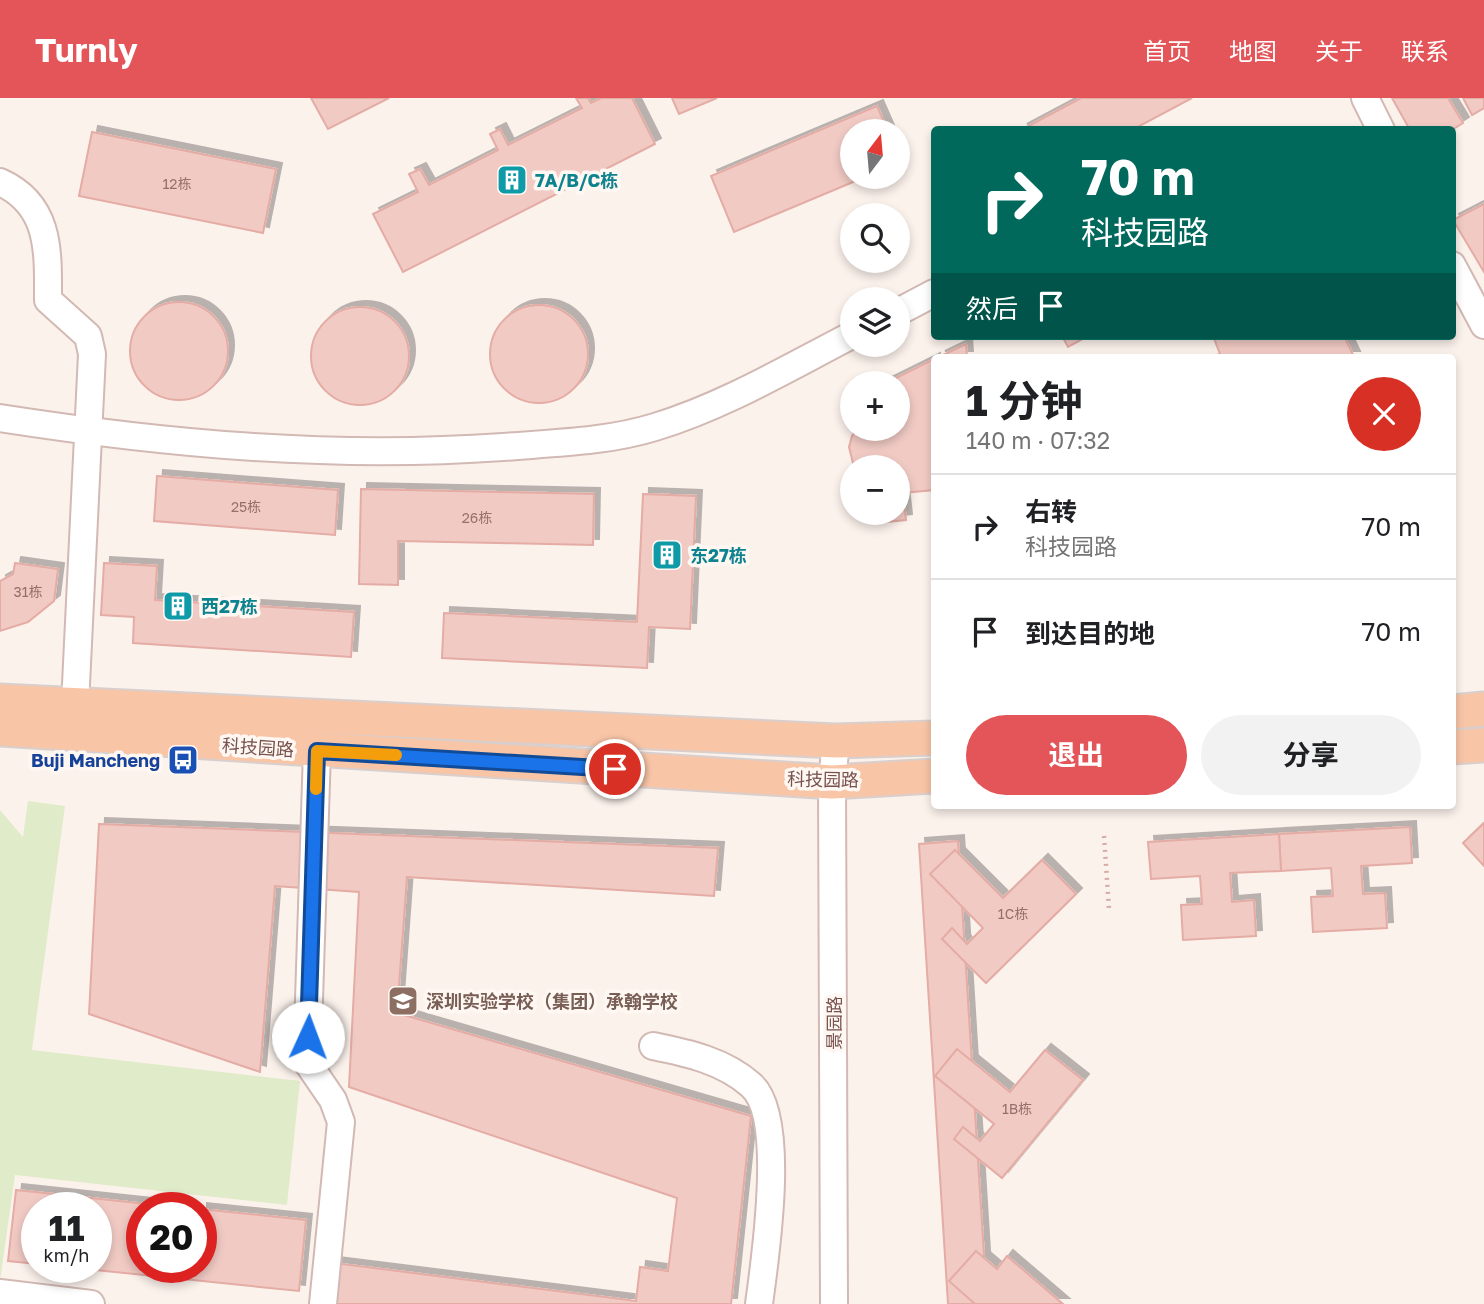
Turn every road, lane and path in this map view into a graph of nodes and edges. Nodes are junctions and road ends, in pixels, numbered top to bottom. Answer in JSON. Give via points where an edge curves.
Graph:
{"nodes":[{"id":1,"x":1364,"y":98,"type":"edge"},
{"id":2,"x":1379,"y":126,"type":"edge"},
{"id":3,"x":0,"y":182,"type":"edge"},
{"id":4,"x":1456,"y":273,"type":"edge"},
{"id":5,"x":931,"y":295,"type":"edge"},
{"id":6,"x":910,"y":306,"type":"edge"},
{"id":7,"x":1484,"y":326,"type":"edge"},
{"id":8,"x":840,"y":341,"type":"edge"},
{"id":9,"x":0,"y":418,"type":"edge"},
{"id":10,"x":88,"y":432,"type":"junction"},
{"id":11,"x":0,"y":701,"type":"edge"},
{"id":12,"x":75,"y":705,"type":"junction"},
{"id":13,"x":1484,"y":709,"type":"edge"},
{"id":14,"x":1456,"y":712,"type":"edge"},
{"id":15,"x":0,"y":729,"type":"edge"},
{"id":16,"x":931,"y":738,"type":"edge"},
{"id":17,"x":836,"y":741,"type":"junction"},
{"id":18,"x":1484,"y":745,"type":"edge"},
{"id":19,"x":1456,"y":747,"type":"edge"},
{"id":20,"x":317,"y":751,"type":"junction"},
{"id":21,"x":931,"y":776,"type":"edge"},
{"id":22,"x":832,"y":782,"type":"junction"},
{"id":23,"x":1104,"y":836,"type":"dead end"},
{"id":24,"x":1109,"y":909,"type":"dead end"},
{"id":25,"x":653,"y":1046,"type":"dead end"},
{"id":26,"x":0,"y":1293,"type":"edge"},
{"id":27,"x":91,"y":1304,"type":"edge"},
{"id":28,"x":323,"y":1304,"type":"edge"},
{"id":29,"x":759,"y":1304,"type":"edge"},
{"id":30,"x":834,"y":1304,"type":"edge"}],
"edges":[{"from":1,"to":2,"type":"street"},
{"from":3,"to":10,"type":"street","via":[[20,192],[43,228],[48,300],[88,336],[92,354]]},
{"from":4,"to":7,"type":"street"},
{"from":5,"to":6,"type":"street"},
{"from":8,"to":10,"type":"street","via":[[742,392],[654,428],[572,442],[361,453],[195,444]]},
{"from":9,"to":10,"type":"street"},
{"from":10,"to":12,"type":"street"},
{"from":11,"to":12,"type":"main road","name":"科技园路"},
{"from":12,"to":17,"type":"main road","name":"科技园路"},
{"from":13,"to":14,"type":"main road"},
{"from":15,"to":20,"type":"main road","name":"科技园路"},
{"from":16,"to":17,"type":"main road","name":"科技园路"},
{"from":17,"to":22,"type":"street","name":"景园路"},
{"from":18,"to":19,"type":"main road"},
{"from":20,"to":22,"type":"main road","name":"科技园路"},
{"from":20,"to":28,"type":"street","via":[[307,1062],[333,1100],[341,1122]]},
{"from":21,"to":22,"type":"main road","name":"科技园路"},
{"from":22,"to":30,"type":"street","name":"景园路"},
{"from":23,"to":24,"type":"path"},
{"from":25,"to":29,"type":"street","via":[[720,1065],[753,1086],[766,1113],[772,1164]]},
{"from":26,"to":27,"type":"street"}]}
